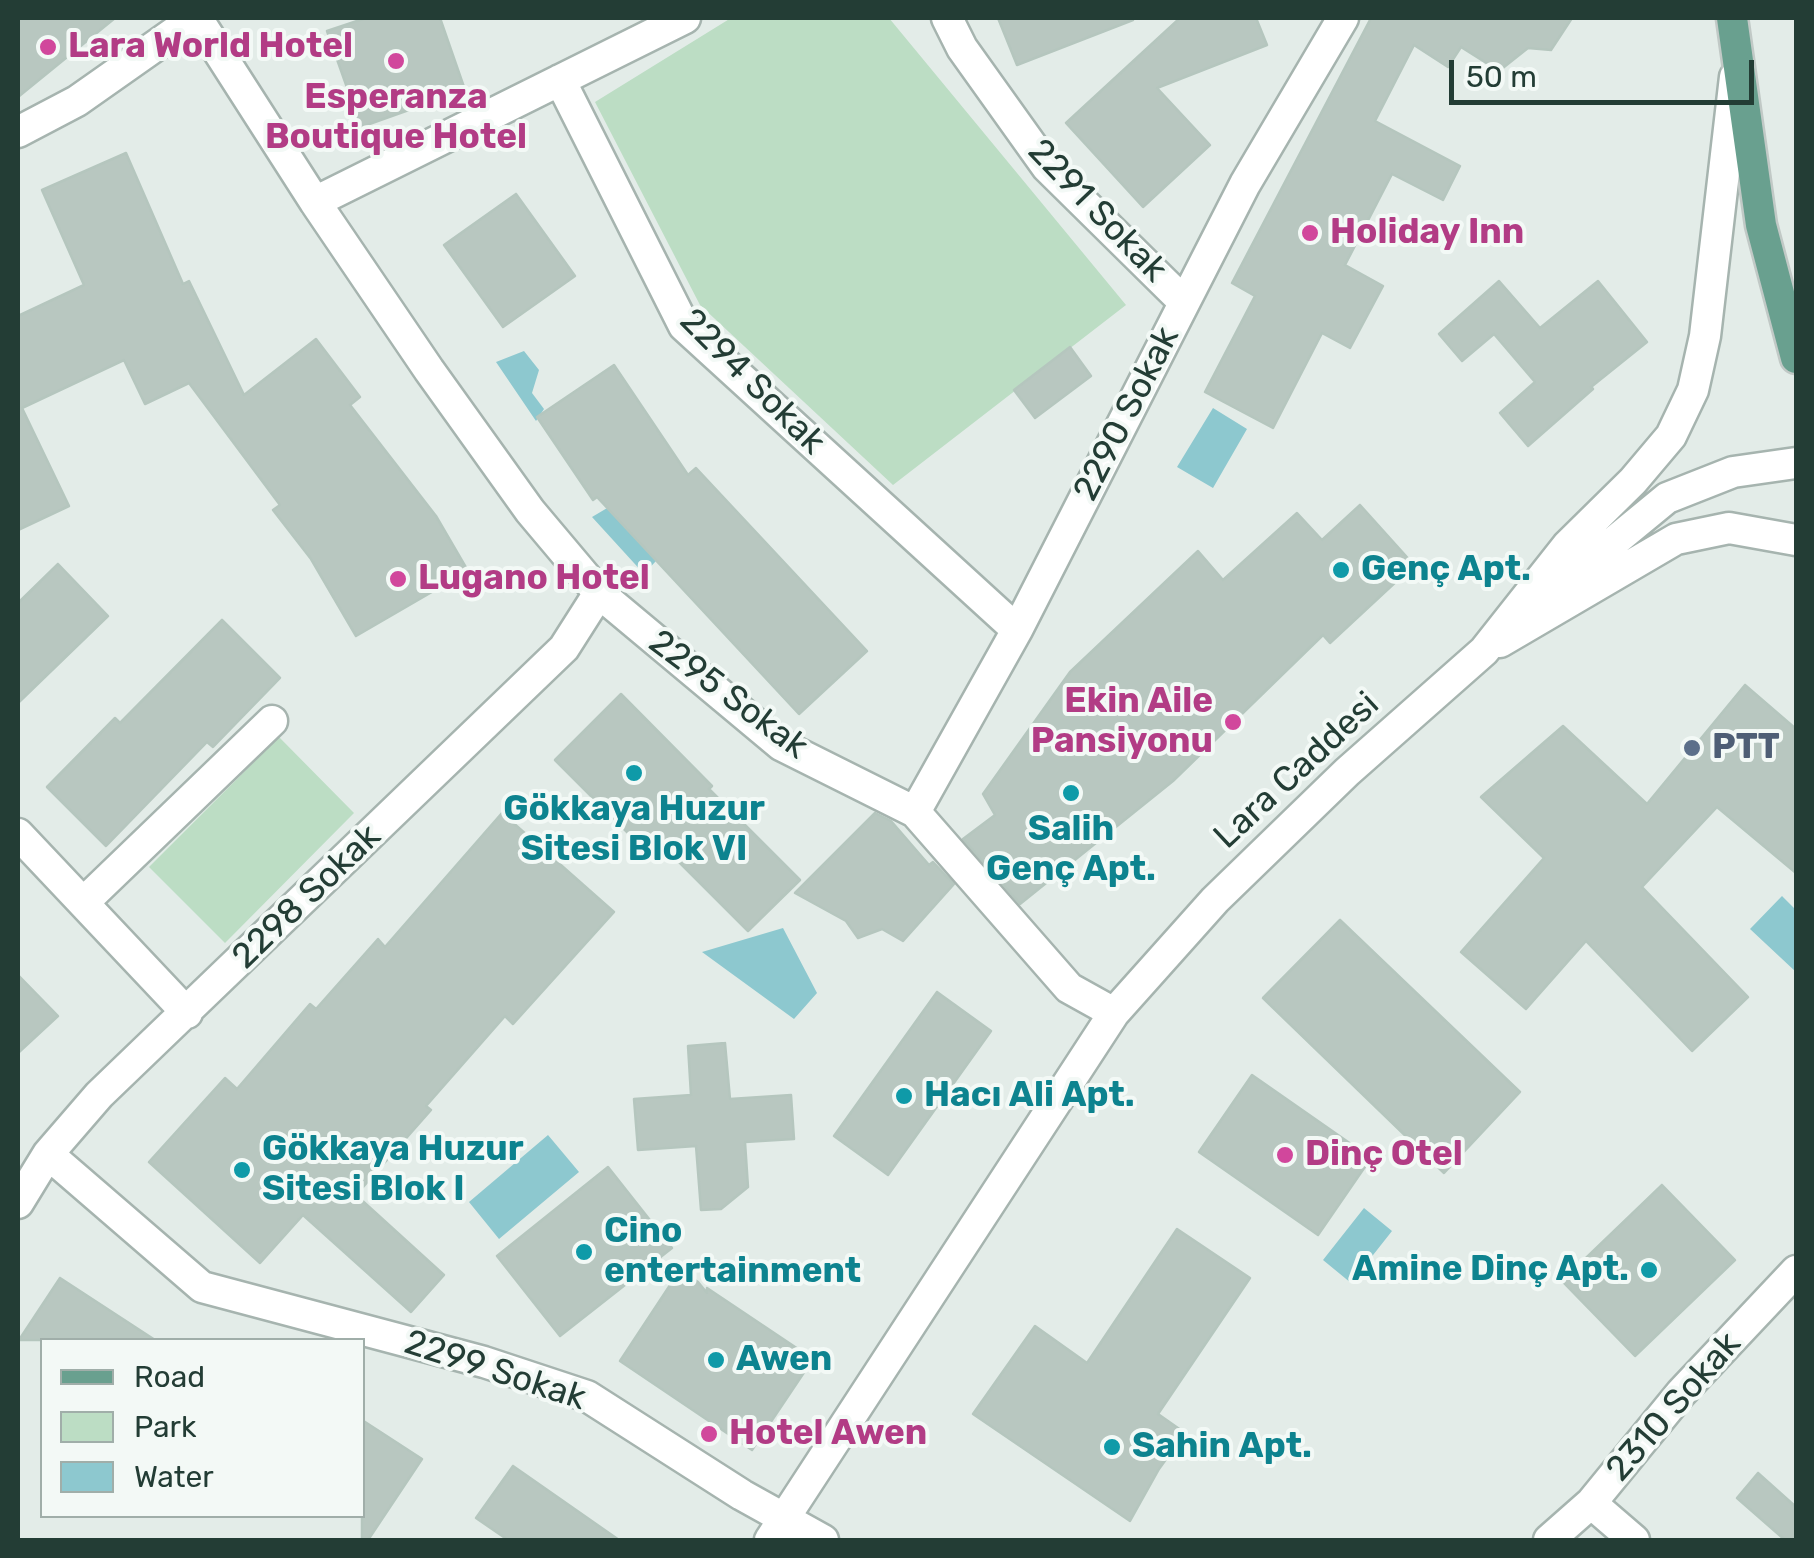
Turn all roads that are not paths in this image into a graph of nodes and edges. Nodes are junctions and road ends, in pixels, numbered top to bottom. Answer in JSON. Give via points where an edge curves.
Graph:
{"nodes":[{"id":1,"x":196,"y":18,"type":"edge"},
{"id":2,"x":685,"y":18,"type":"edge"},
{"id":3,"x":946,"y":18,"type":"edge"},
{"id":4,"x":1343,"y":18,"type":"edge"},
{"id":5,"x":1732,"y":18,"type":"edge"},
{"id":6,"x":1736,"y":64,"type":"junction"},
{"id":7,"x":560,"y":80,"type":"junction"},
{"id":8,"x":18,"y":132,"type":"edge"},
{"id":9,"x":314,"y":202,"type":"junction"},
{"id":10,"x":1184,"y":302,"type":"junction"},
{"id":11,"x":1796,"y":358,"type":"edge"},
{"id":12,"x":1796,"y":462,"type":"edge"},
{"id":13,"x":1796,"y":540,"type":"edge"},
{"id":14,"x":599,"y":593,"type":"junction"},
{"id":15,"x":1016,"y":630,"type":"junction"},
{"id":16,"x":1484,"y":651,"type":"junction"},
{"id":17,"x":272,"y":721,"type":"dead end"},
{"id":18,"x":915,"y":812,"type":"junction"},
{"id":19,"x":18,"y":834,"type":"edge"},
{"id":20,"x":84,"y":902,"type":"junction"},
{"id":21,"x":187,"y":1013,"type":"junction"},
{"id":22,"x":1114,"y":1014,"type":"junction"},
{"id":23,"x":48,"y":1154,"type":"junction"},
{"id":24,"x":18,"y":1203,"type":"edge"},
{"id":25,"x":1796,"y":1271,"type":"edge"},
{"id":26,"x":1590,"y":1502,"type":"junction"},
{"id":27,"x":778,"y":1529,"type":"edge"},
{"id":28,"x":823,"y":1540,"type":"edge"},
{"id":29,"x":1548,"y":1540,"type":"edge"},
{"id":30,"x":1634,"y":1540,"type":"edge"}],
"edges":[{"from":1,"to":8,"type":"street","via":[[77,102]]},
{"from":1,"to":9,"type":"street","name":"2295 Sokak"},
{"from":2,"to":7,"type":"street"},
{"from":3,"to":10,"type":"street","name":"2291 Sokak","via":[[1047,167]]},
{"from":4,"to":10,"type":"street","name":"2290 Sokak","via":[[1244,184]]},
{"from":5,"to":6,"type":"main road","name":"Lara Caddesi"},
{"from":6,"to":11,"type":"main road","via":[[1761,224]]},
{"from":6,"to":16,"type":"street","name":"Lara Caddesi","via":[[1705,336],[1692,390],[1671,436],[1568,546]]},
{"from":7,"to":9,"type":"street"},
{"from":7,"to":15,"type":"street","name":"2294 Sokak","via":[[684,326]]},
{"from":9,"to":14,"type":"street","name":"2295 Sokak","via":[[530,511]]},
{"from":10,"to":15,"type":"street","name":"2290 Sokak"},
{"from":12,"to":16,"type":"street","via":[[1733,472],[1667,498]]},
{"from":13,"to":16,"type":"street","via":[[1729,528],[1676,539]]},
{"from":14,"to":18,"type":"street","name":"2295 Sokak","via":[[782,745]]},
{"from":14,"to":21,"type":"street","name":"2298 Sokak","via":[[564,648]]},
{"from":15,"to":18,"type":"street","name":"2290 Sokak"},
{"from":16,"to":22,"type":"street","name":"Lara Caddesi","via":[[1228,887]]},
{"from":17,"to":20,"type":"street"},
{"from":18,"to":22,"type":"street","name":"2295 Sokak","via":[[1069,988]]},
{"from":19,"to":20,"type":"street"},
{"from":20,"to":21,"type":"street"},
{"from":21,"to":23,"type":"street","name":"2298 Sokak","via":[[99,1095]]},
{"from":22,"to":27,"type":"street","name":"Lara Caddesi"},
{"from":23,"to":24,"type":"street","name":"2298 Sokak"},
{"from":23,"to":27,"type":"street","name":"2299 Sokak","via":[[202,1287],[587,1396]]},
{"from":25,"to":26,"type":"street","name":"2310 Sokak"},
{"from":26,"to":29,"type":"street","name":"2310 Sokak"},
{"from":26,"to":30,"type":"street"},
{"from":27,"to":28,"type":"street"}]}
